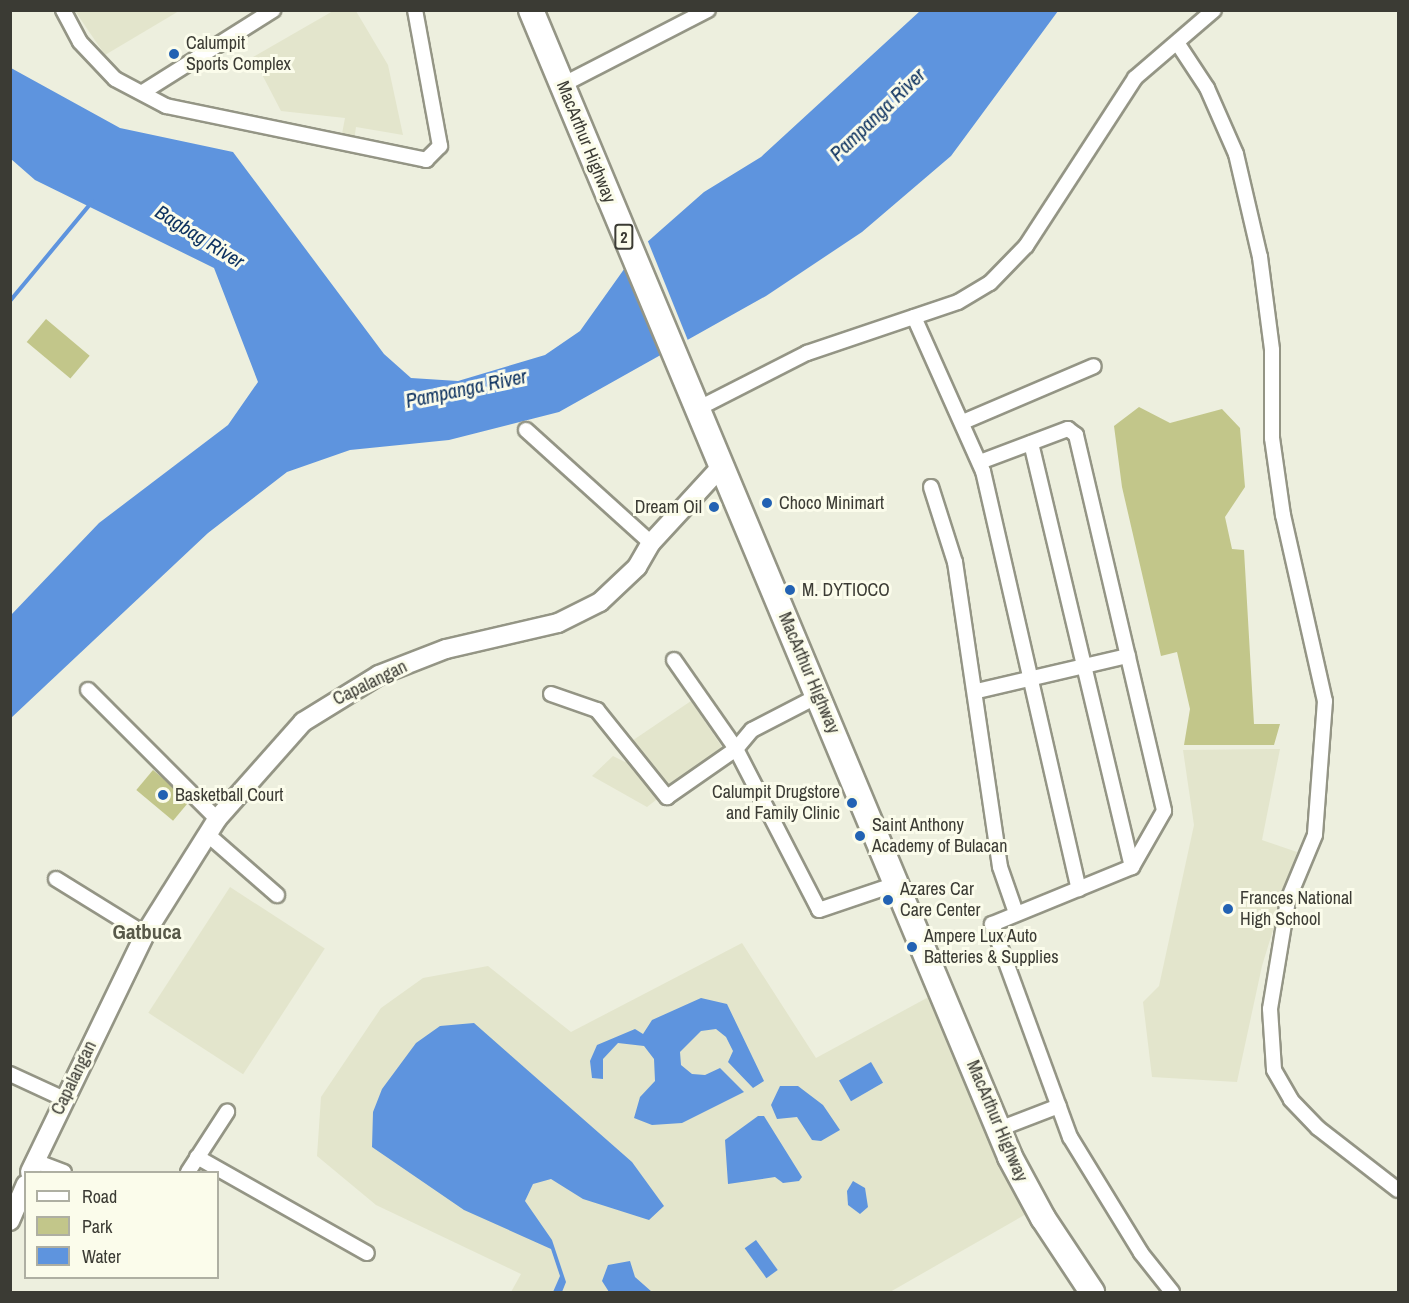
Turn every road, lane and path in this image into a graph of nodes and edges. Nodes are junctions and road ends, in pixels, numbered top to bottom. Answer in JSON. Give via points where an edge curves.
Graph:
{"nodes":[{"id":1,"x":63,"y":10,"type":"edge"},
{"id":2,"x":415,"y":10,"type":"edge"},
{"id":3,"x":531,"y":10,"type":"edge"},
{"id":4,"x":708,"y":10,"type":"edge"},
{"id":5,"x":1214,"y":10,"type":"edge"},
{"id":6,"x":267,"y":12,"type":"edge"},
{"id":7,"x":1178,"y":44,"type":"junction"},
{"id":8,"x":565,"y":91,"type":"junction"},
{"id":9,"x":143,"y":92,"type":"junction"},
{"id":10,"x":914,"y":317,"type":"junction"},
{"id":11,"x":1094,"y":366,"type":"dead end"},
{"id":12,"x":695,"y":410,"type":"junction"},
{"id":13,"x":963,"y":422,"type":"junction"},
{"id":14,"x":526,"y":430,"type":"dead end"},
{"id":15,"x":1031,"y":444,"type":"junction"},
{"id":16,"x":980,"y":462,"type":"junction"},
{"id":17,"x":721,"y":467,"type":"junction"},
{"id":18,"x":931,"y":487,"type":"dead end"},
{"id":19,"x":651,"y":543,"type":"junction"},
{"id":20,"x":1128,"y":656,"type":"junction"},
{"id":21,"x":674,"y":660,"type":"dead end"},
{"id":22,"x":1084,"y":668,"type":"junction"},
{"id":23,"x":1031,"y":679,"type":"junction"},
{"id":24,"x":88,"y":690,"type":"dead end"},
{"id":25,"x":977,"y":691,"type":"junction"},
{"id":26,"x":550,"y":694,"type":"dead end"},
{"id":27,"x":818,"y":696,"type":"junction"},
{"id":28,"x":736,"y":749,"type":"junction"},
{"id":29,"x":212,"y":826,"type":"junction"},
{"id":30,"x":1132,"y":867,"type":"junction"},
{"id":31,"x":56,"y":879,"type":"dead end"},
{"id":32,"x":899,"y":883,"type":"junction"},
{"id":33,"x":1079,"y":889,"type":"junction"},
{"id":34,"x":277,"y":895,"type":"dead end"},
{"id":35,"x":1016,"y":913,"type":"junction"},
{"id":36,"x":145,"y":934,"type":"junction"},
{"id":37,"x":10,"y":1074,"type":"edge"},
{"id":38,"x":64,"y":1099,"type":"junction"},
{"id":39,"x":1059,"y":1106,"type":"junction"},
{"id":40,"x":227,"y":1112,"type":"dead end"},
{"id":41,"x":999,"y":1129,"type":"junction"},
{"id":42,"x":197,"y":1157,"type":"junction"},
{"id":43,"x":33,"y":1167,"type":"edge"},
{"id":44,"x":54,"y":1171,"type":"edge"},
{"id":45,"x":189,"y":1171,"type":"edge"},
{"id":46,"x":24,"y":1190,"type":"edge"},
{"id":47,"x":1398,"y":1190,"type":"edge"},
{"id":48,"x":10,"y":1221,"type":"edge"},
{"id":49,"x":367,"y":1253,"type":"dead end"},
{"id":50,"x":1092,"y":1293,"type":"edge"},
{"id":51,"x":1172,"y":1293,"type":"edge"}],
"edges":[{"from":1,"to":9,"type":"street","via":[[80,42],[115,79]]},
{"from":2,"to":9,"type":"street","via":[[440,147],[426,160],[180,111]]},
{"from":3,"to":8,"type":"highway","name":"MacArthur Highway","number":"2"},
{"from":4,"to":8,"type":"street"},
{"from":5,"to":7,"type":"street"},
{"from":6,"to":9,"type":"street"},
{"from":7,"to":10,"type":"street","via":[[1135,78],[1026,246],[997,276],[958,302]]},
{"from":7,"to":47,"type":"street","via":[[1207,88],[1236,154],[1260,257],[1283,515],[1325,701],[1315,835],[1288,900],[1270,1009],[1274,1070],[1291,1100],[1318,1128]]},
{"from":8,"to":12,"type":"highway","name":"MacArthur Highway","number":"2"},
{"from":10,"to":12,"type":"street","via":[[807,353]]},
{"from":10,"to":13,"type":"street"},
{"from":11,"to":13,"type":"street"},
{"from":12,"to":17,"type":"highway","name":"MacArthur Highway","number":"2"},
{"from":13,"to":16,"type":"street"},
{"from":14,"to":19,"type":"street"},
{"from":15,"to":16,"type":"street"},
{"from":15,"to":20,"type":"street","via":[[1068,429],[1076,435]]},
{"from":15,"to":22,"type":"street"},
{"from":16,"to":23,"type":"street"},
{"from":17,"to":19,"type":"street","name":"Capalangan"},
{"from":17,"to":27,"type":"highway","name":"MacArthur Highway","number":"2"},
{"from":18,"to":25,"type":"street","via":[[955,562]]},
{"from":19,"to":29,"type":"street","name":"Capalangan","via":[[637,567],[600,602],[558,623],[446,649],[343,693],[303,722]]},
{"from":20,"to":22,"type":"street"},
{"from":20,"to":30,"type":"street","via":[[1164,811]]},
{"from":21,"to":28,"type":"street"},
{"from":22,"to":23,"type":"street"},
{"from":22,"to":30,"type":"street"},
{"from":23,"to":25,"type":"street"},
{"from":23,"to":33,"type":"street"},
{"from":24,"to":29,"type":"street"},
{"from":25,"to":35,"type":"street","via":[[1000,867]]},
{"from":26,"to":28,"type":"street","via":[[597,710],[667,797]]},
{"from":27,"to":28,"type":"street","via":[[752,730]]},
{"from":27,"to":32,"type":"highway","name":"MacArthur Highway","number":"2"},
{"from":28,"to":32,"type":"street","via":[[819,910]]},
{"from":29,"to":34,"type":"street"},
{"from":29,"to":36,"type":"street","name":"Capalangan"},
{"from":30,"to":33,"type":"street"},
{"from":31,"to":36,"type":"street"},
{"from":32,"to":41,"type":"highway","name":"MacArthur Highway","number":"2"},
{"from":33,"to":35,"type":"street"},
{"from":35,"to":39,"type":"street","via":[[992,924]]},
{"from":36,"to":38,"type":"street","name":"Capalangan"},
{"from":37,"to":38,"type":"street"},
{"from":38,"to":43,"type":"street","name":"Capalangan"},
{"from":39,"to":41,"type":"street"},
{"from":39,"to":51,"type":"street","via":[[1102,1194]]},
{"from":40,"to":42,"type":"street"},
{"from":41,"to":50,"type":"highway","name":"MacArthur Highway","number":"2","via":[[1034,1204]]},
{"from":42,"to":45,"type":"street"},
{"from":42,"to":49,"type":"street"},
{"from":43,"to":44,"type":"street"},
{"from":46,"to":48,"type":"street"}]}
